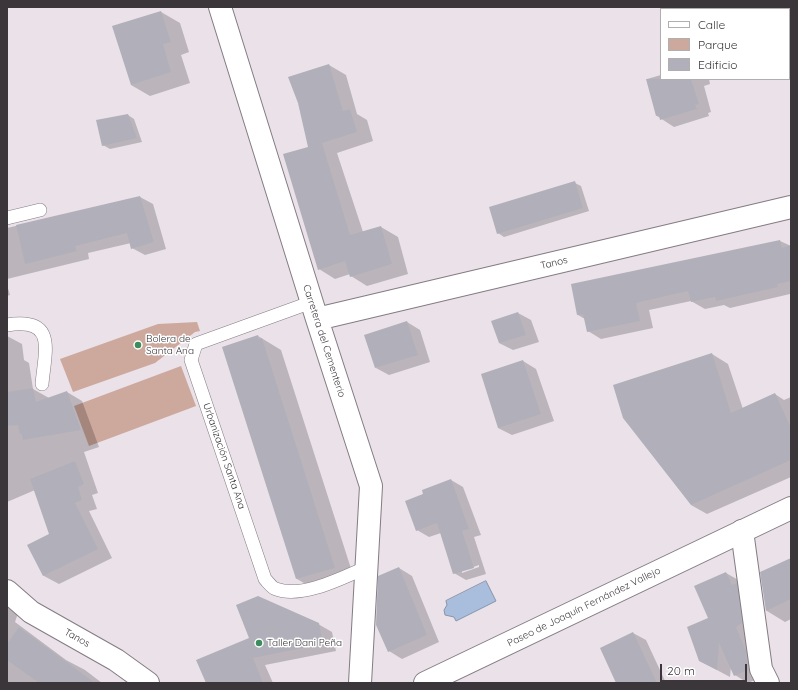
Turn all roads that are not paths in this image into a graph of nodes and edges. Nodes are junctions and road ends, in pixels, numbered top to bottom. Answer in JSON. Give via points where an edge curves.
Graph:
{"nodes":[{"id":1,"x":220,"y":7,"type":"edge"},
{"id":2,"x":791,"y":206,"type":"edge"},
{"id":3,"x":40,"y":210,"type":"dead end"},
{"id":4,"x":7,"y":218,"type":"edge"},
{"id":5,"x":314,"y":311,"type":"junction"},
{"id":6,"x":7,"y":325,"type":"edge"},
{"id":7,"x":42,"y":384,"type":"dead end"},
{"id":8,"x":791,"y":508,"type":"edge"},
{"id":9,"x":742,"y":531,"type":"junction"},
{"id":10,"x":367,"y":567,"type":"junction"},
{"id":11,"x":7,"y":591,"type":"edge"},
{"id":12,"x":148,"y":683,"type":"edge"},
{"id":13,"x":360,"y":683,"type":"edge"},
{"id":14,"x":426,"y":683,"type":"edge"},
{"id":15,"x":768,"y":683,"type":"edge"}],
"edges":[{"from":1,"to":5,"type":"street","name":"Carretera del Cementerio"},
{"from":2,"to":5,"type":"street","name":"Tanos"},
{"from":3,"to":4,"type":"lane"},
{"from":5,"to":10,"type":"street","name":"Carretera del Cementerio","via":[[371,486]]},
{"from":5,"to":10,"type":"lane","name":"Urbanización Santa Ana","via":[[196,344],[191,360],[266,579],[275,589],[291,592],[322,587]]},
{"from":6,"to":7,"type":"lane","via":[[26,323],[37,326],[43,333],[46,341]]},
{"from":8,"to":9,"type":"street","name":"Paseo de Joaquín Fernández Vallejo"},
{"from":9,"to":14,"type":"street","name":"Paseo de Joaquín Fernández Vallejo"},
{"from":9,"to":15,"type":"street","via":[[761,669]]},
{"from":10,"to":13,"type":"street","name":"Carretera del Cementerio"},
{"from":11,"to":12,"type":"street","name":"Tanos","via":[[31,612],[116,660]]}]}
